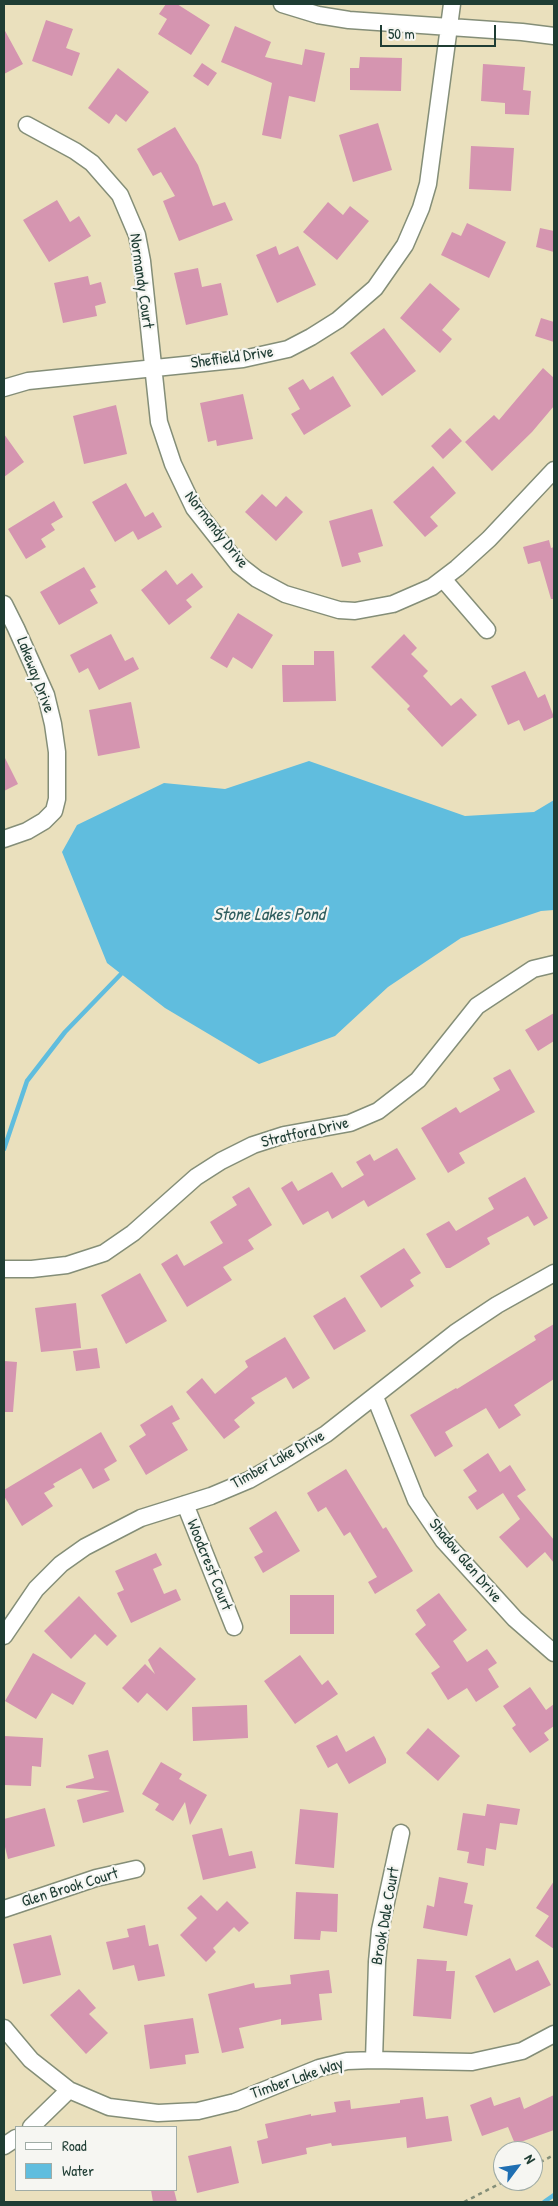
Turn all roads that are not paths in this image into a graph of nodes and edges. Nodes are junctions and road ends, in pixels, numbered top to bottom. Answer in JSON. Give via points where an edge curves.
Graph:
{"nodes":[{"id":1,"x":282,"y":4,"type":"edge"},
{"id":2,"x":452,"y":4,"type":"edge"},
{"id":3,"x":448,"y":27,"type":"junction"},
{"id":4,"x":554,"y":36,"type":"edge"},
{"id":5,"x":27,"y":125,"type":"dead end"},
{"id":6,"x":153,"y":368,"type":"junction"},
{"id":7,"x":4,"y":388,"type":"edge"},
{"id":8,"x":554,"y":470,"type":"edge"},
{"id":9,"x":443,"y":579,"type":"junction"},
{"id":10,"x":4,"y":604,"type":"edge"},
{"id":11,"x":488,"y":630,"type":"dead end"},
{"id":12,"x":4,"y":839,"type":"edge"},
{"id":13,"x":554,"y":964,"type":"edge"},
{"id":14,"x":4,"y":1269,"type":"edge"},
{"id":15,"x":554,"y":1273,"type":"edge"},
{"id":16,"x":375,"y":1397,"type":"junction"},
{"id":17,"x":185,"y":1504,"type":"junction"},
{"id":18,"x":234,"y":1627,"type":"dead end"},
{"id":19,"x":4,"y":1636,"type":"edge"},
{"id":20,"x":554,"y":1653,"type":"edge"},
{"id":21,"x":402,"y":1833,"type":"dead end"},
{"id":22,"x":136,"y":1869,"type":"dead end"},
{"id":23,"x":4,"y":1909,"type":"edge"},
{"id":24,"x":4,"y":2028,"type":"edge"},
{"id":25,"x":554,"y":2034,"type":"edge"},
{"id":26,"x":374,"y":2060,"type":"junction"},
{"id":27,"x":69,"y":2090,"type":"junction"},
{"id":28,"x":32,"y":2126,"type":"edge"},
{"id":29,"x":15,"y":2139,"type":"edge"},
{"id":30,"x":4,"y":2146,"type":"edge"}],
"edges":[{"from":1,"to":3,"type":"street","via":[[341,19]]},
{"from":2,"to":3,"type":"street","name":"Sheffield Drive"},
{"from":3,"to":4,"type":"street"},
{"from":3,"to":6,"type":"street","name":"Sheffield Drive","via":[[428,184],[405,245],[376,288],[338,320],[288,349],[243,359]]},
{"from":5,"to":6,"type":"street","name":"Normandy Court","via":[[92,163],[120,195],[137,235],[142,261]]},
{"from":6,"to":7,"type":"street","name":"Sheffield Drive","via":[[28,381]]},
{"from":6,"to":9,"type":"street","name":"Normandy Drive","via":[[159,422],[182,485],[194,508],[239,565],[257,579],[285,594],[315,604],[355,611],[394,604]]},
{"from":8,"to":9,"type":"street","name":"Normandy Drive","via":[[489,539]]},
{"from":9,"to":11,"type":"street"},
{"from":10,"to":12,"type":"street","name":"Lakeway Drive","via":[[46,695],[57,752],[57,800],[54,811],[44,821]]},
{"from":13,"to":14,"type":"street","name":"Stratford Drive","via":[[533,970],[477,1006],[418,1080],[378,1111],[350,1123],[276,1137],[221,1161],[196,1177],[133,1233],[104,1253],[67,1265]]},
{"from":15,"to":16,"type":"street","name":"Timber Lake Drive","via":[[455,1333]]},
{"from":16,"to":17,"type":"street","name":"Timber Lake Drive","via":[[326,1434],[249,1480]]},
{"from":16,"to":20,"type":"street","name":"Shadow Glen Drive","via":[[416,1500],[443,1540],[515,1619]]},
{"from":17,"to":18,"type":"street","name":"Woodcrest Court"},
{"from":17,"to":19,"type":"street","name":"Timber Lake Drive","via":[[141,1518],[85,1546],[36,1589]]},
{"from":21,"to":26,"type":"street","name":"Brook Dale Court","via":[[380,1930]]},
{"from":22,"to":23,"type":"street","name":"Glen Brook Court","via":[[96,1878]]},
{"from":24,"to":27,"type":"street","via":[[31,2060]]},
{"from":25,"to":26,"type":"street","name":"Timber Lake Way","via":[[522,2052],[472,2062]]},
{"from":26,"to":27,"type":"street","name":"Timber Lake Way","via":[[347,2061],[319,2068],[235,2102],[198,2111],[158,2113],[109,2107]]},
{"from":27,"to":28,"type":"street"},
{"from":29,"to":30,"type":"street"}]}
